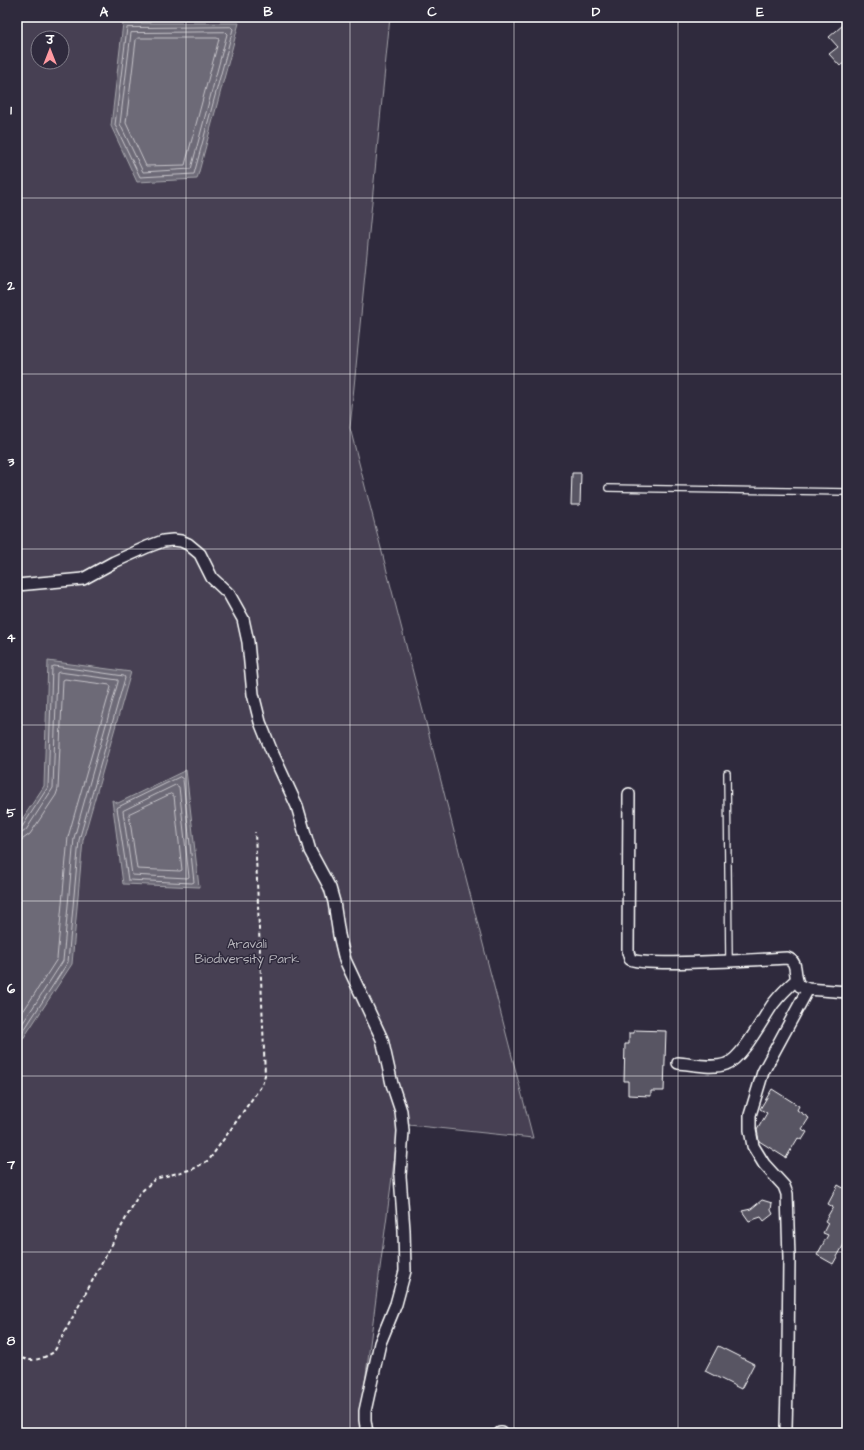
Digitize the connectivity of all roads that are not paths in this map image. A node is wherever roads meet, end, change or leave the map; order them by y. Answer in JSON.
{"nodes":[{"id":1,"x":608,"y":488,"type":"dead end"},
{"id":2,"x":847,"y":492,"type":"edge"},
{"id":3,"x":17,"y":585,"type":"edge"},
{"id":4,"x":727,"y":773,"type":"dead end"},
{"id":5,"x":629,"y":794,"type":"dead end"},
{"id":6,"x":729,"y":961,"type":"junction"},
{"id":7,"x":796,"y":980,"type":"junction"},
{"id":8,"x":808,"y":989,"type":"junction"},
{"id":9,"x":847,"y":992,"type":"edge"},
{"id":10,"x":678,"y":1063,"type":"dead end"},
{"id":11,"x":786,"y":1427,"type":"dead end"},
{"id":12,"x":367,"y":1433,"type":"edge"}],
"edges":[{"from":1,"to":2,"type":"lane"},
{"from":3,"to":12,"type":"street"},
{"from":4,"to":6,"type":"lane"},
{"from":5,"to":6,"type":"street"},
{"from":6,"to":7,"type":"street"},
{"from":7,"to":8,"type":"street"},
{"from":7,"to":10,"type":"street"},
{"from":8,"to":9,"type":"street"},
{"from":8,"to":11,"type":"street"}]}
